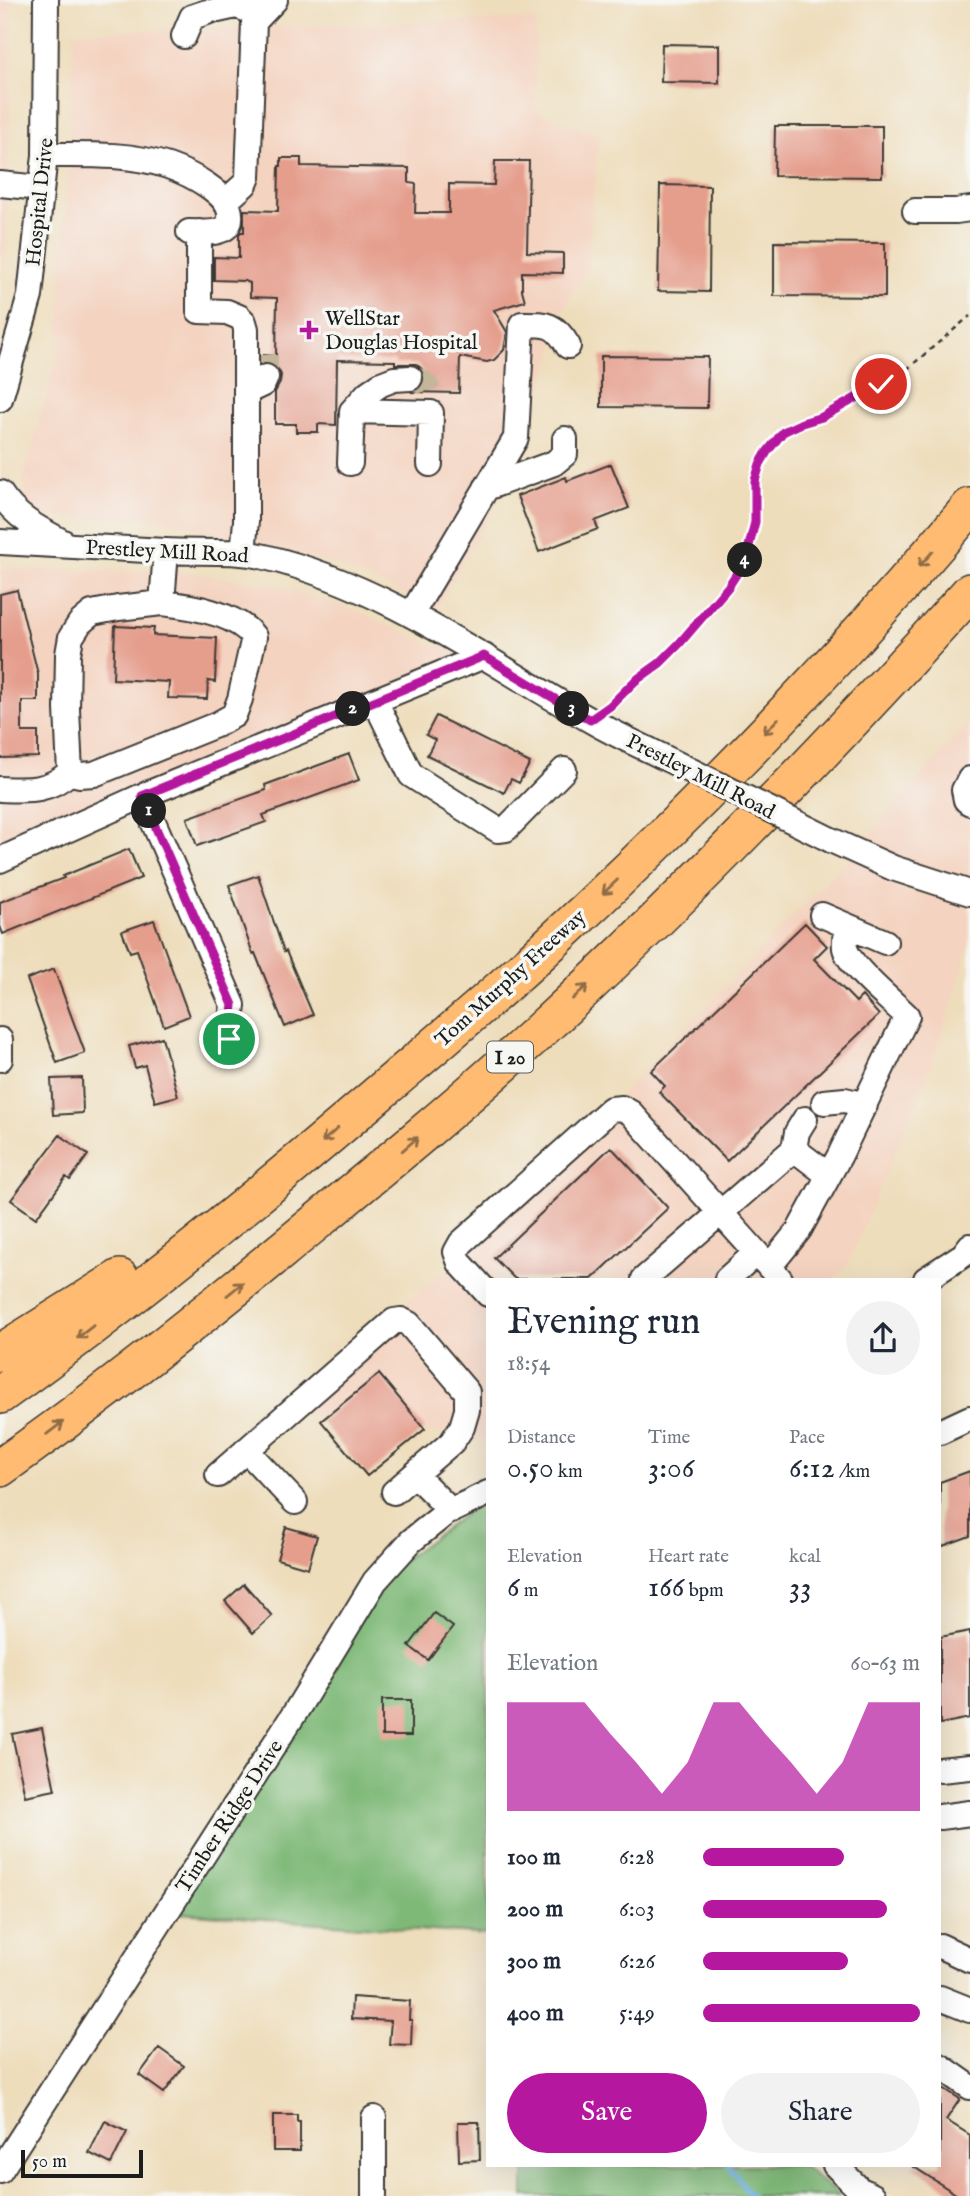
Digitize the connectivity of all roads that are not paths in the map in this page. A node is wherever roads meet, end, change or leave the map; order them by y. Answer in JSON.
{"nodes":[{"id":1,"x":46,"y":0,"type":"edge"},
{"id":2,"x":268,"y":7,"type":"edge"},
{"id":3,"x":184,"y":36,"type":"dead end"},
{"id":4,"x":45,"y":155,"type":"junction"},
{"id":5,"x":0,"y":184,"type":"edge"},
{"id":6,"x":40,"y":188,"type":"junction"},
{"id":7,"x":226,"y":201,"type":"junction"},
{"id":8,"x":970,"y":209,"type":"edge"},
{"id":9,"x":915,"y":211,"type":"dead end"},
{"id":10,"x":568,"y":346,"type":"dead end"},
{"id":11,"x":423,"y":394,"type":"junction"},
{"id":12,"x":0,"y":399,"type":"edge"},
{"id":13,"x":352,"y":411,"type":"junction"},
{"id":14,"x":565,"y":439,"type":"dead end"},
{"id":15,"x":350,"y":463,"type":"dead end"},
{"id":16,"x":430,"y":464,"type":"dead end"},
{"id":17,"x":486,"y":488,"type":"junction"},
{"id":18,"x":0,"y":493,"type":"edge"},
{"id":19,"x":970,"y":507,"type":"edge"},
{"id":20,"x":0,"y":541,"type":"edge"},
{"id":21,"x":70,"y":545,"type":"junction"},
{"id":22,"x":166,"y":551,"type":"junction"},
{"id":23,"x":243,"y":553,"type":"junction"},
{"id":24,"x":970,"y":592,"type":"edge"},
{"id":25,"x":162,"y":603,"type":"junction"},
{"id":26,"x":411,"y":615,"type":"junction"},
{"id":27,"x":484,"y":656,"type":"junction"},
{"id":28,"x":375,"y":701,"type":"junction"},
{"id":29,"x":564,"y":770,"type":"dead end"},
{"id":30,"x":70,"y":772,"type":"junction"},
{"id":31,"x":970,"y":779,"type":"edge"},
{"id":32,"x":0,"y":789,"type":"edge"},
{"id":33,"x":142,"y":796,"type":"junction"},
{"id":34,"x":970,"y":803,"type":"edge"},
{"id":35,"x":0,"y":860,"type":"edge"},
{"id":36,"x":970,"y":893,"type":"edge"},
{"id":37,"x":822,"y":915,"type":"dead end"},
{"id":38,"x":847,"y":926,"type":"junction"},
{"id":39,"x":885,"y":942,"type":"dead end"},
{"id":40,"x":229,"y":1039,"type":"dead end"},
{"id":41,"x":0,"y":1040,"type":"edge"},
{"id":42,"x":0,"y":1059,"type":"edge"},
{"id":43,"x":824,"y":1102,"type":"dead end"},
{"id":44,"x":865,"y":1105,"type":"junction"},
{"id":45,"x":805,"y":1119,"type":"dead end"},
{"id":46,"x":794,"y":1149,"type":"junction"},
{"id":47,"x":828,"y":1175,"type":"junction"},
{"id":48,"x":273,"y":1184,"type":"junction"},
{"id":49,"x":720,"y":1212,"type":"junction"},
{"id":50,"x":968,"y":1256,"type":"edge"},
{"id":51,"x":769,"y":1267,"type":"edge"},
{"id":52,"x":644,"y":1278,"type":"edge"},
{"id":53,"x":730,"y":1278,"type":"edge"},
{"id":54,"x":928,"y":1278,"type":"edge"},
{"id":55,"x":486,"y":1292,"type":"edge"},
{"id":56,"x":0,"y":1353,"type":"edge"},
{"id":57,"x":0,"y":1395,"type":"edge"},
{"id":58,"x":970,"y":1418,"type":"edge"},
{"id":59,"x":941,"y":1432,"type":"edge"},
{"id":60,"x":246,"y":1450,"type":"junction"},
{"id":61,"x":0,"y":1468,"type":"edge"},
{"id":62,"x":218,"y":1475,"type":"dead end"},
{"id":63,"x":415,"y":1475,"type":"junction"},
{"id":64,"x":394,"y":1492,"type":"dead end"},
{"id":65,"x":486,"y":1494,"type":"edge"},
{"id":66,"x":295,"y":1502,"type":"dead end"},
{"id":67,"x":452,"y":1510,"type":"junction"},
{"id":68,"x":970,"y":1768,"type":"edge"},
{"id":69,"x":941,"y":1770,"type":"edge"},
{"id":70,"x":970,"y":1813,"type":"edge"},
{"id":71,"x":941,"y":1817,"type":"edge"},
{"id":72,"x":941,"y":1946,"type":"edge"},
{"id":73,"x":970,"y":1960,"type":"edge"},
{"id":74,"x":941,"y":1998,"type":"edge"},
{"id":75,"x":970,"y":2010,"type":"edge"},
{"id":76,"x":941,"y":2067,"type":"edge"},
{"id":77,"x":970,"y":2087,"type":"edge"},
{"id":78,"x":374,"y":2118,"type":"dead end"},
{"id":79,"x":837,"y":2167,"type":"edge"},
{"id":80,"x":0,"y":2171,"type":"edge"},
{"id":81,"x":374,"y":2196,"type":"edge"},
{"id":82,"x":873,"y":2196,"type":"edge"}],
"edges":[{"from":1,"to":4,"type":"street","name":"Hospital Drive"},
{"from":2,"to":3,"type":"street"},
{"from":2,"to":7,"type":"street"},
{"from":4,"to":6,"type":"street","name":"Hospital Drive"},
{"from":4,"to":7,"type":"street"},
{"from":5,"to":6,"type":"street"},
{"from":6,"to":12,"type":"street","name":"Hospital Drive"},
{"from":7,"to":23,"type":"street"},
{"from":8,"to":9,"type":"street"},
{"from":10,"to":17,"type":"street"},
{"from":11,"to":13,"type":"street"},
{"from":11,"to":13,"type":"street"},
{"from":11,"to":16,"type":"street"},
{"from":13,"to":15,"type":"street"},
{"from":14,"to":17,"type":"street"},
{"from":17,"to":26,"type":"street"},
{"from":18,"to":21,"type":"street"},
{"from":19,"to":48,"type":"highway","name":"Tom Murphy Freeway","one_way":true},
{"from":20,"to":21,"type":"street","name":"Prestley Mill Road"},
{"from":21,"to":22,"type":"street","name":"Prestley Mill Road"},
{"from":22,"to":23,"type":"street","name":"Prestley Mill Road"},
{"from":22,"to":25,"type":"street"},
{"from":23,"to":26,"type":"street","name":"Prestley Mill Road"},
{"from":61,"to":24,"type":"highway","number":"I 20","one_way":true},
{"from":25,"to":30,"type":"street"},
{"from":25,"to":30,"type":"street"},
{"from":26,"to":27,"type":"street","name":"Prestley Mill Road"},
{"from":27,"to":28,"type":"street"},
{"from":27,"to":36,"type":"street","name":"Prestley Mill Road","bridge":true},
{"from":28,"to":29,"type":"street"},
{"from":28,"to":33,"type":"street"},
{"from":30,"to":32,"type":"street"},
{"from":31,"to":34,"type":"street"},
{"from":33,"to":35,"type":"street"},
{"from":33,"to":40,"type":"street"},
{"from":37,"to":38,"type":"street"},
{"from":38,"to":39,"type":"street"},
{"from":38,"to":44,"type":"street"},
{"from":41,"to":42,"type":"street"},
{"from":43,"to":44,"type":"street"},
{"from":44,"to":47,"type":"street"},
{"from":45,"to":46,"type":"street"},
{"from":46,"to":47,"type":"street"},
{"from":46,"to":49,"type":"street"},
{"from":47,"to":51,"type":"street"},
{"from":48,"to":56,"type":"highway"},
{"from":48,"to":57,"type":"highway","name":"Tom Murphy Freeway","one_way":true},
{"from":49,"to":51,"type":"street"},
{"from":49,"to":52,"type":"street"},
{"from":49,"to":55,"type":"street"},
{"from":50,"to":54,"type":"street"},
{"from":51,"to":53,"type":"street"},
{"from":58,"to":59,"type":"street"},
{"from":60,"to":62,"type":"street"},
{"from":60,"to":63,"type":"street"},
{"from":60,"to":66,"type":"street"},
{"from":63,"to":64,"type":"street"},
{"from":63,"to":67,"type":"street"},
{"from":65,"to":67,"type":"street","name":"Timber Ridge Drive"},
{"from":67,"to":80,"type":"street","name":"Timber Ridge Drive"},
{"from":68,"to":69,"type":"street"},
{"from":70,"to":71,"type":"street"},
{"from":72,"to":73,"type":"street"},
{"from":74,"to":75,"type":"street"},
{"from":76,"to":77,"type":"street"},
{"from":78,"to":81,"type":"street"},
{"from":79,"to":82,"type":"street"}]}
